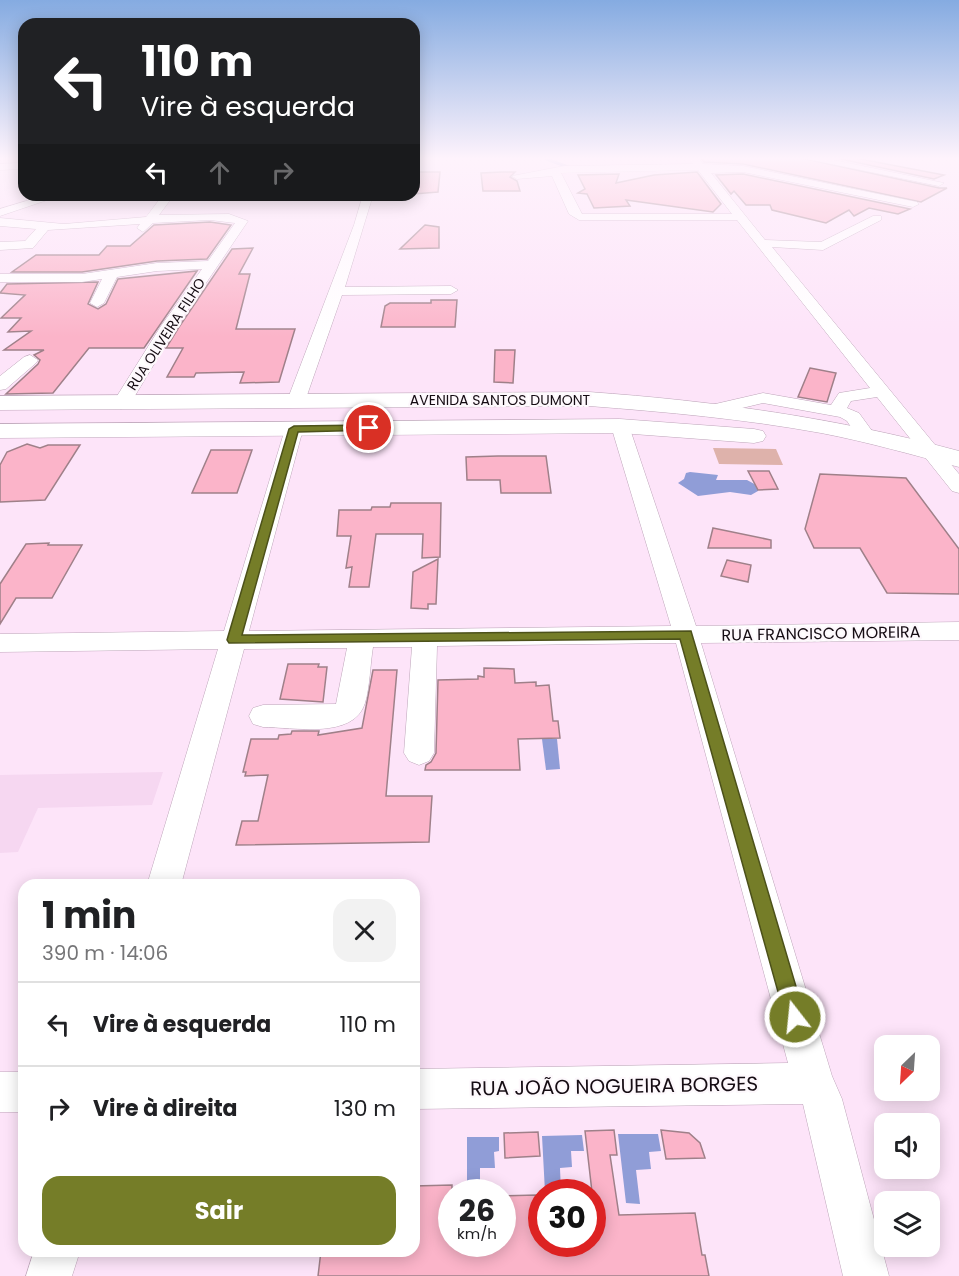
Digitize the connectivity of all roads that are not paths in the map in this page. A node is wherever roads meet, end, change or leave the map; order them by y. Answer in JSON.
{"nodes":[{"id":1,"x":738,"y":217,"type":"edge"},
{"id":2,"x":151,"y":218,"type":"edge"},
{"id":3,"x":212,"y":218,"type":"edge"},
{"id":4,"x":225,"y":218,"type":"edge"},
{"id":5,"x":360,"y":218,"type":"edge"},
{"id":6,"x":877,"y":218,"type":"dead end"},
{"id":7,"x":148,"y":221,"type":"junction"},
{"id":8,"x":0,"y":222,"type":"edge"},
{"id":9,"x":44,"y":227,"type":"junction"},
{"id":10,"x":73,"y":228,"type":"junction"},
{"id":11,"x":760,"y":243,"type":"junction"},
{"id":12,"x":0,"y":246,"type":"edge"},
{"id":13,"x":210,"y":265,"type":"junction"},
{"id":14,"x":111,"y":275,"type":"junction"},
{"id":15,"x":0,"y":278,"type":"edge"},
{"id":16,"x":451,"y":290,"type":"dead end"},
{"id":17,"x":335,"y":291,"type":"junction"},
{"id":18,"x":97,"y":303,"type":"dead end"},
{"id":19,"x":30,"y":360,"type":"dead end"},
{"id":20,"x":0,"y":385,"type":"edge"},
{"id":21,"x":881,"y":392,"type":"junction"},
{"id":22,"x":296,"y":401,"type":"junction"},
{"id":23,"x":0,"y":403,"type":"edge"},
{"id":24,"x":175,"y":403,"type":"junction"},
{"id":25,"x":128,"y":404,"type":"junction"},
{"id":26,"x":717,"y":409,"type":"junction"},
{"id":27,"x":862,"y":420,"type":"junction"},
{"id":28,"x":903,"y":420,"type":"junction"},
{"id":29,"x":620,"y":426,"type":"junction"},
{"id":30,"x":294,"y":429,"type":"junction"},
{"id":31,"x":120,"y":430,"type":"junction"},
{"id":32,"x":159,"y":430,"type":"junction"},
{"id":33,"x":0,"y":431,"type":"edge"},
{"id":34,"x":927,"y":450,"type":"junction"},
{"id":35,"x":956,"y":474,"type":"edge"},
{"id":36,"x":959,"y":631,"type":"edge"},
{"id":37,"x":686,"y":634,"type":"junction"},
{"id":38,"x":425,"y":637,"type":"junction"},
{"id":39,"x":360,"y":638,"type":"junction"},
{"id":40,"x":234,"y":640,"type":"junction"},
{"id":41,"x":0,"y":643,"type":"edge"},
{"id":42,"x":263,"y":716,"type":"dead end"},
{"id":43,"x":419,"y":753,"type":"dead end"},
{"id":44,"x":166,"y":879,"type":"edge"},
{"id":45,"x":814,"y":1084,"type":"junction"},
{"id":46,"x":420,"y":1089,"type":"edge"},
{"id":47,"x":0,"y":1092,"type":"edge"},
{"id":48,"x":18,"y":1092,"type":"edge"},
{"id":49,"x":55,"y":1257,"type":"edge"},
{"id":50,"x":49,"y":1276,"type":"edge"},
{"id":51,"x":866,"y":1276,"type":"edge"}],
"edges":[{"from":1,"to":11,"type":"street"},
{"from":2,"to":7,"type":"street"},
{"from":3,"to":7,"type":"street","name":"RUA OLIVEIRA FILHO"},
{"from":4,"to":13,"type":"street","name":"RUA OLIVEIRA FILHO"},
{"from":5,"to":17,"type":"street"},
{"from":6,"to":11,"type":"street"},
{"from":7,"to":10,"type":"street","name":"RUA OLIVEIRA FILHO"},
{"from":7,"to":10,"type":"street"},
{"from":8,"to":9,"type":"street"},
{"from":9,"to":10,"type":"street"},
{"from":9,"to":12,"type":"street"},
{"from":11,"to":21,"type":"street"},
{"from":13,"to":14,"type":"street","name":"RUA OLIVEIRA FILHO"},
{"from":13,"to":25,"type":"street","name":"RUA OLIVEIRA FILHO"},
{"from":14,"to":15,"type":"street","name":"RUA OLIVEIRA FILHO"},
{"from":14,"to":18,"type":"street"},
{"from":16,"to":17,"type":"street"},
{"from":17,"to":22,"type":"street"},
{"from":19,"to":20,"type":"street"},
{"from":21,"to":27,"type":"street"},
{"from":21,"to":28,"type":"street"},
{"from":22,"to":24,"type":"main road","name":"AVENIDA SANTOS DUMONT"},
{"from":22,"to":26,"type":"main road","name":"AVENIDA SANTOS DUMONT"},
{"from":23,"to":25,"type":"main road","name":"AVENIDA SANTOS DUMONT"},
{"from":24,"to":25,"type":"main road","name":"AVENIDA SANTOS DUMONT"},
{"from":24,"to":32,"type":"main road"},
{"from":25,"to":31,"type":"main road"},
{"from":26,"to":27,"type":"main road","name":"AVENIDA SANTOS DUMONT"},
{"from":26,"to":27,"type":"street"},
{"from":27,"to":28,"type":"street"},
{"from":27,"to":34,"type":"main road","name":"AVENIDA SANTOS DUMONT"},
{"from":28,"to":34,"type":"street"},
{"from":29,"to":30,"type":"main road","name":"AVENIDA SANTOS DUMONT"},
{"from":29,"to":35,"type":"main road","name":"AVENIDA SANTOS DUMONT"},
{"from":29,"to":37,"type":"street"},
{"from":30,"to":32,"type":"main road","name":"AVENIDA SANTOS DUMONT"},
{"from":30,"to":40,"type":"street"},
{"from":31,"to":32,"type":"main road","name":"AVENIDA SANTOS DUMONT"},
{"from":31,"to":33,"type":"main road","name":"AVENIDA SANTOS DUMONT"},
{"from":34,"to":35,"type":"main road","name":"AVENIDA SANTOS DUMONT"},
{"from":36,"to":37,"type":"street","name":"RUA FRANCISCO MOREIRA"},
{"from":37,"to":38,"type":"street","name":"RUA FRANCISCO MOREIRA"},
{"from":37,"to":45,"type":"street"},
{"from":38,"to":39,"type":"street","name":"RUA FRANCISCO MOREIRA"},
{"from":38,"to":43,"type":"street"},
{"from":39,"to":40,"type":"street","name":"RUA FRANCISCO MOREIRA"},
{"from":39,"to":42,"type":"street"},
{"from":40,"to":41,"type":"street","name":"RUA FRANCISCO MOREIRA"},
{"from":40,"to":44,"type":"street"},
{"from":45,"to":46,"type":"street","name":"RUA JOÃO NOGUEIRA BORGES"},
{"from":45,"to":51,"type":"street"},
{"from":47,"to":48,"type":"street"},
{"from":49,"to":50,"type":"street"}]}
